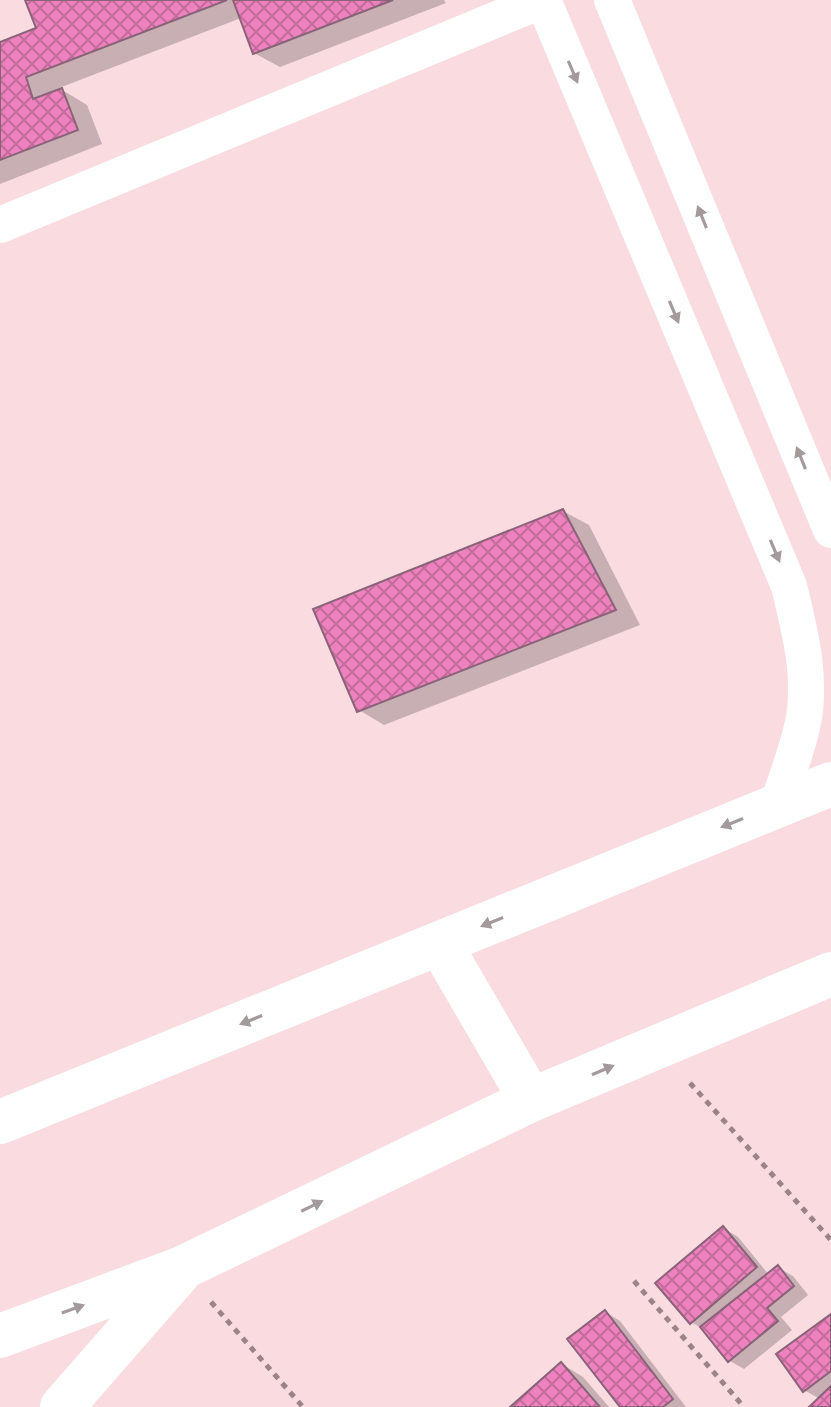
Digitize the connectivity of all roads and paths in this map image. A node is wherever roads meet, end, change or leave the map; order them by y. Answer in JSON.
{"nodes":[{"id":1,"x":543,"y":0,"type":"edge"},
{"id":2,"x":612,"y":0,"type":"edge"},
{"id":3,"x":0,"y":225,"type":"edge"},
{"id":4,"x":831,"y":530,"type":"edge"},
{"id":5,"x":831,"y":784,"type":"edge"},
{"id":6,"x":778,"y":804,"type":"junction"},
{"id":7,"x":440,"y":944,"type":"junction"},
{"id":8,"x":831,"y":974,"type":"edge"},
{"id":9,"x":658,"y":1047,"type":"junction"},
{"id":10,"x":531,"y":1100,"type":"junction"},
{"id":11,"x":0,"y":1122,"type":"edge"},
{"id":12,"x":821,"y":1229,"type":"junction"},
{"id":13,"x":831,"y":1230,"type":"edge"},
{"id":14,"x":831,"y":1240,"type":"edge"},
{"id":15,"x":182,"y":1268,"type":"junction"},
{"id":16,"x":634,"y":1281,"type":"dead end"},
{"id":17,"x":0,"y":1336,"type":"edge"},
{"id":18,"x":62,"y":1407,"type":"edge"},
{"id":19,"x":303,"y":1407,"type":"edge"},
{"id":20,"x":744,"y":1407,"type":"edge"}],
"edges":[{"from":1,"to":3,"type":"street"},
{"from":1,"to":6,"type":"street","one_way":true},
{"from":4,"to":2,"type":"street","one_way":true},
{"from":5,"to":6,"type":"street"},
{"from":6,"to":7,"type":"street","one_way":true},
{"from":7,"to":10,"type":"street"},
{"from":7,"to":11,"type":"street","one_way":true},
{"from":8,"to":9,"type":"street"},
{"from":10,"to":9,"type":"street","one_way":true},
{"from":9,"to":12,"type":"path"},
{"from":15,"to":10,"type":"street","one_way":true},
{"from":12,"to":13,"type":"path"},
{"from":12,"to":14,"type":"path"},
{"from":17,"to":15,"type":"street","one_way":true},
{"from":15,"to":18,"type":"street"},
{"from":15,"to":19,"type":"path"},
{"from":16,"to":20,"type":"path"}]}
